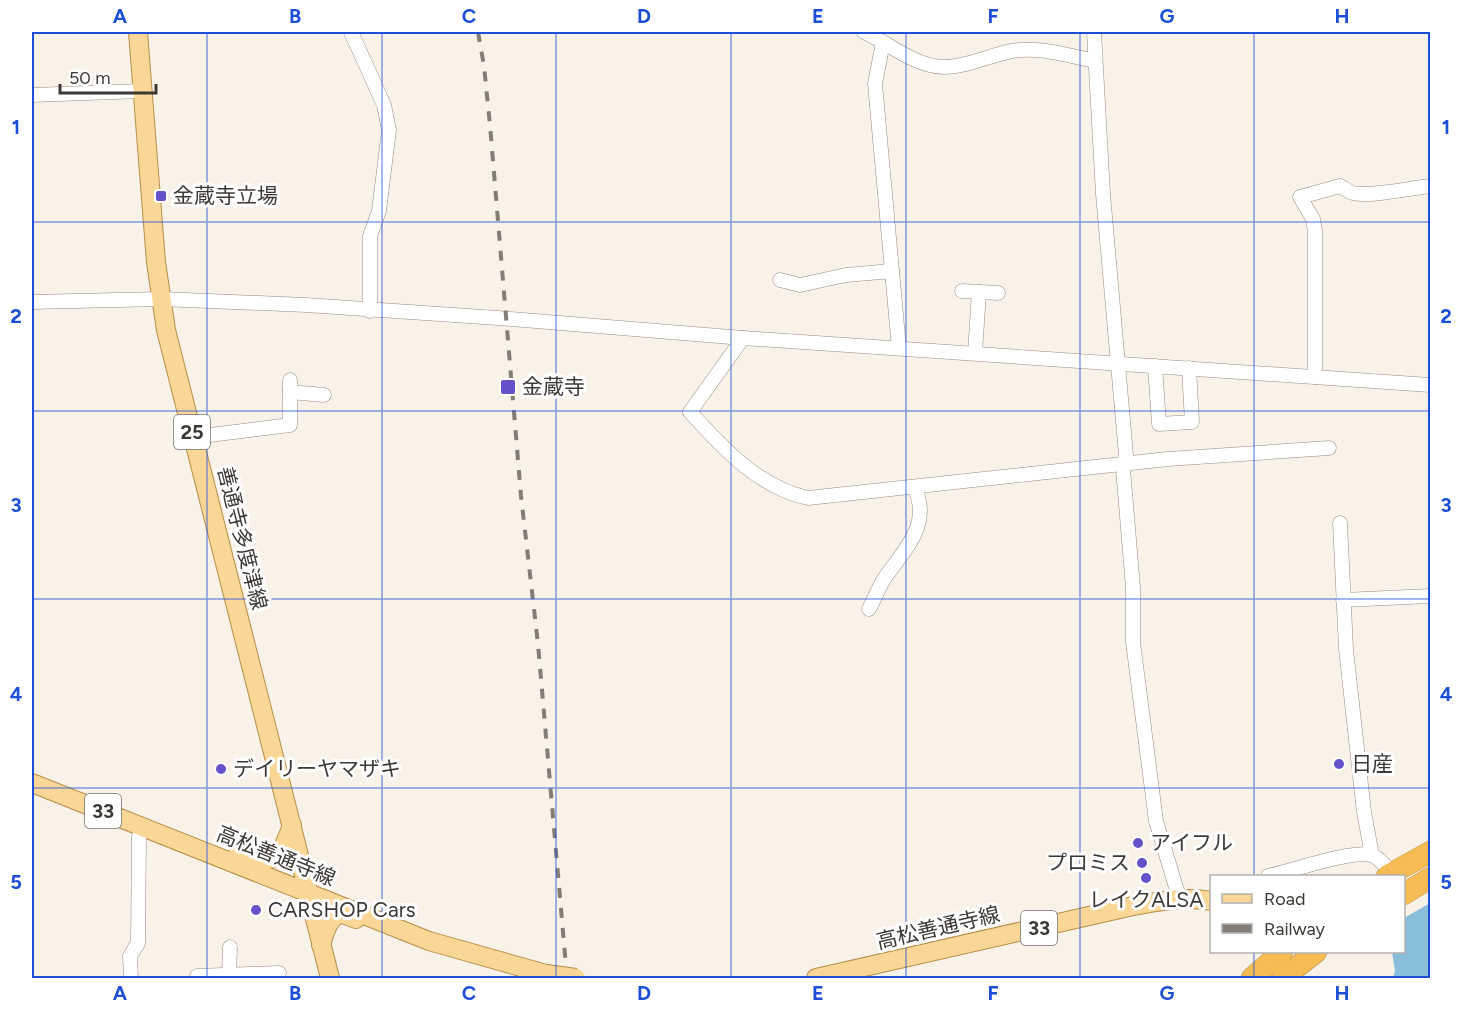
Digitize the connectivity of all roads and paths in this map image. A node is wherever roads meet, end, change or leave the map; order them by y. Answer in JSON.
{"nodes":[{"id":1,"x":138,"y":32,"type":"edge"},
{"id":2,"x":351,"y":32,"type":"edge"},
{"id":3,"x":864,"y":32,"type":"edge"},
{"id":4,"x":1094,"y":32,"type":"edge"},
{"id":5,"x":883,"y":42,"type":"junction"},
{"id":6,"x":1095,"y":61,"type":"junction"},
{"id":7,"x":142,"y":92,"type":"junction"},
{"id":8,"x":32,"y":95,"type":"edge"},
{"id":9,"x":1431,"y":186,"type":"edge"},
{"id":10,"x":892,"y":272,"type":"junction"},
{"id":11,"x":780,"y":280,"type":"dead end"},
{"id":12,"x":962,"y":291,"type":"dead end"},
{"id":13,"x":979,"y":292,"type":"junction"},
{"id":14,"x":999,"y":293,"type":"dead end"},
{"id":15,"x":161,"y":299,"type":"junction"},
{"id":16,"x":32,"y":302,"type":"edge"},
{"id":17,"x":370,"y":311,"type":"junction"},
{"id":18,"x":743,"y":338,"type":"junction"},
{"id":19,"x":899,"y":348,"type":"junction"},
{"id":20,"x":975,"y":353,"type":"junction"},
{"id":21,"x":1119,"y":363,"type":"junction"},
{"id":22,"x":1155,"y":366,"type":"junction"},
{"id":23,"x":1189,"y":368,"type":"junction"},
{"id":24,"x":1315,"y":377,"type":"junction"},
{"id":25,"x":1431,"y":385,"type":"edge"},
{"id":26,"x":324,"y":395,"type":"dead end"},
{"id":27,"x":194,"y":436,"type":"junction"},
{"id":28,"x":1329,"y":448,"type":"dead end"},
{"id":29,"x":1124,"y":464,"type":"junction"},
{"id":30,"x":914,"y":488,"type":"junction"},
{"id":31,"x":1340,"y":523,"type":"dead end"},
{"id":32,"x":1431,"y":596,"type":"edge"},
{"id":33,"x":1343,"y":600,"type":"junction"},
{"id":34,"x":869,"y":609,"type":"dead end"},
{"id":35,"x":32,"y":783,"type":"edge"},
{"id":36,"x":292,"y":825,"type":"junction"},
{"id":37,"x":139,"y":836,"type":"dead end"},
{"id":38,"x":175,"y":840,"type":"junction"},
{"id":39,"x":1431,"y":852,"type":"edge"},
{"id":40,"x":1372,"y":855,"type":"junction"},
{"id":41,"x":300,"y":860,"type":"junction"},
{"id":42,"x":1272,"y":875,"type":"edge"},
{"id":43,"x":1389,"y":875,"type":"edge"},
{"id":44,"x":1431,"y":878,"type":"edge"},
{"id":45,"x":280,"y":881,"type":"junction"},
{"id":46,"x":309,"y":892,"type":"junction"},
{"id":47,"x":1405,"y":893,"type":"edge"},
{"id":48,"x":1179,"y":897,"type":"junction"},
{"id":49,"x":1210,"y":901,"type":"edge"},
{"id":50,"x":429,"y":941,"type":"junction"},
{"id":51,"x":321,"y":945,"type":"junction"},
{"id":52,"x":230,"y":947,"type":"dead end"},
{"id":53,"x":1277,"y":953,"type":"edge"},
{"id":54,"x":1314,"y":953,"type":"edge"},
{"id":55,"x":274,"y":960,"type":"dead end"},
{"id":56,"x":229,"y":975,"type":"junction"},
{"id":57,"x":197,"y":976,"type":"dead end"},
{"id":58,"x":280,"y":976,"type":"edge"},
{"id":59,"x":1285,"y":977,"type":"edge"},
{"id":60,"x":131,"y":978,"type":"edge"},
{"id":61,"x":330,"y":978,"type":"edge"},
{"id":62,"x":577,"y":978,"type":"edge"},
{"id":63,"x":816,"y":978,"type":"edge"},
{"id":64,"x":1252,"y":978,"type":"edge"}],
"edges":[{"from":1,"to":7,"type":"main road","name":"善通寺多度津線","number":"25"},
{"from":2,"to":17,"type":"street"},
{"from":3,"to":5,"type":"street"},
{"from":4,"to":6,"type":"street"},
{"from":5,"to":6,"type":"street"},
{"from":5,"to":10,"type":"street"},
{"from":6,"to":21,"type":"street"},
{"from":7,"to":8,"type":"street"},
{"from":7,"to":15,"type":"main road","name":"善通寺多度津線","number":"25"},
{"from":9,"to":24,"type":"street"},
{"from":10,"to":11,"type":"street"},
{"from":10,"to":19,"type":"street"},
{"from":12,"to":13,"type":"street"},
{"from":13,"to":14,"type":"street"},
{"from":13,"to":20,"type":"street"},
{"from":15,"to":16,"type":"street"},
{"from":15,"to":17,"type":"street"},
{"from":15,"to":27,"type":"main road","name":"善通寺多度津線","number":"25"},
{"from":17,"to":18,"type":"street"},
{"from":18,"to":19,"type":"street"},
{"from":18,"to":30,"type":"street"},
{"from":19,"to":20,"type":"street"},
{"from":20,"to":21,"type":"street"},
{"from":21,"to":22,"type":"street"},
{"from":21,"to":29,"type":"street"},
{"from":22,"to":23,"type":"street"},
{"from":22,"to":23,"type":"street"},
{"from":23,"to":24,"type":"street"},
{"from":24,"to":25,"type":"street"},
{"from":26,"to":27,"type":"street"},
{"from":27,"to":36,"type":"main road","name":"善通寺多度津線","number":"25"},
{"from":28,"to":29,"type":"street"},
{"from":29,"to":30,"type":"street"},
{"from":29,"to":48,"type":"street"},
{"from":30,"to":34,"type":"street"},
{"from":31,"to":33,"type":"street"},
{"from":32,"to":33,"type":"street"},
{"from":33,"to":40,"type":"street"},
{"from":35,"to":38,"type":"main road","name":"高松善通寺線","number":"33"},
{"from":36,"to":38,"type":"main road"},
{"from":36,"to":41,"type":"main road","name":"善通寺多度津線","number":"25"},
{"from":37,"to":60,"type":"street"},
{"from":38,"to":45,"type":"main road","name":"高松善通寺線","number":"33"},
{"from":39,"to":43,"type":"highway"},
{"from":40,"to":42,"type":"street"},
{"from":40,"to":43,"type":"street"},
{"from":41,"to":45,"type":"main road"},
{"from":41,"to":46,"type":"main road","name":"善通寺多度津線","number":"25"},
{"from":44,"to":47,"type":"highway"},
{"from":45,"to":46,"type":"main road","name":"高松善通寺線","number":"33"},
{"from":46,"to":50,"type":"main road","name":"高松善通寺線","number":"33"},
{"from":46,"to":51,"type":"main road","name":"善通寺多度津線","number":"25"},
{"from":48,"to":49,"type":"main road","name":"高松善通寺線","number":"33"},
{"from":48,"to":63,"type":"main road","name":"高松善通寺線","number":"33"},
{"from":50,"to":51,"type":"main road"},
{"from":50,"to":62,"type":"main road","name":"高松善通寺線","number":"33","bridge":true},
{"from":51,"to":61,"type":"main road","name":"善通寺多度津線","number":"25"},
{"from":52,"to":56,"type":"street"},
{"from":53,"to":59,"type":"main road"},
{"from":53,"to":64,"type":"highway"},
{"from":54,"to":59,"type":"highway"},
{"from":55,"to":58,"type":"street"},
{"from":56,"to":57,"type":"street"},
{"from":56,"to":58,"type":"street"}]}
